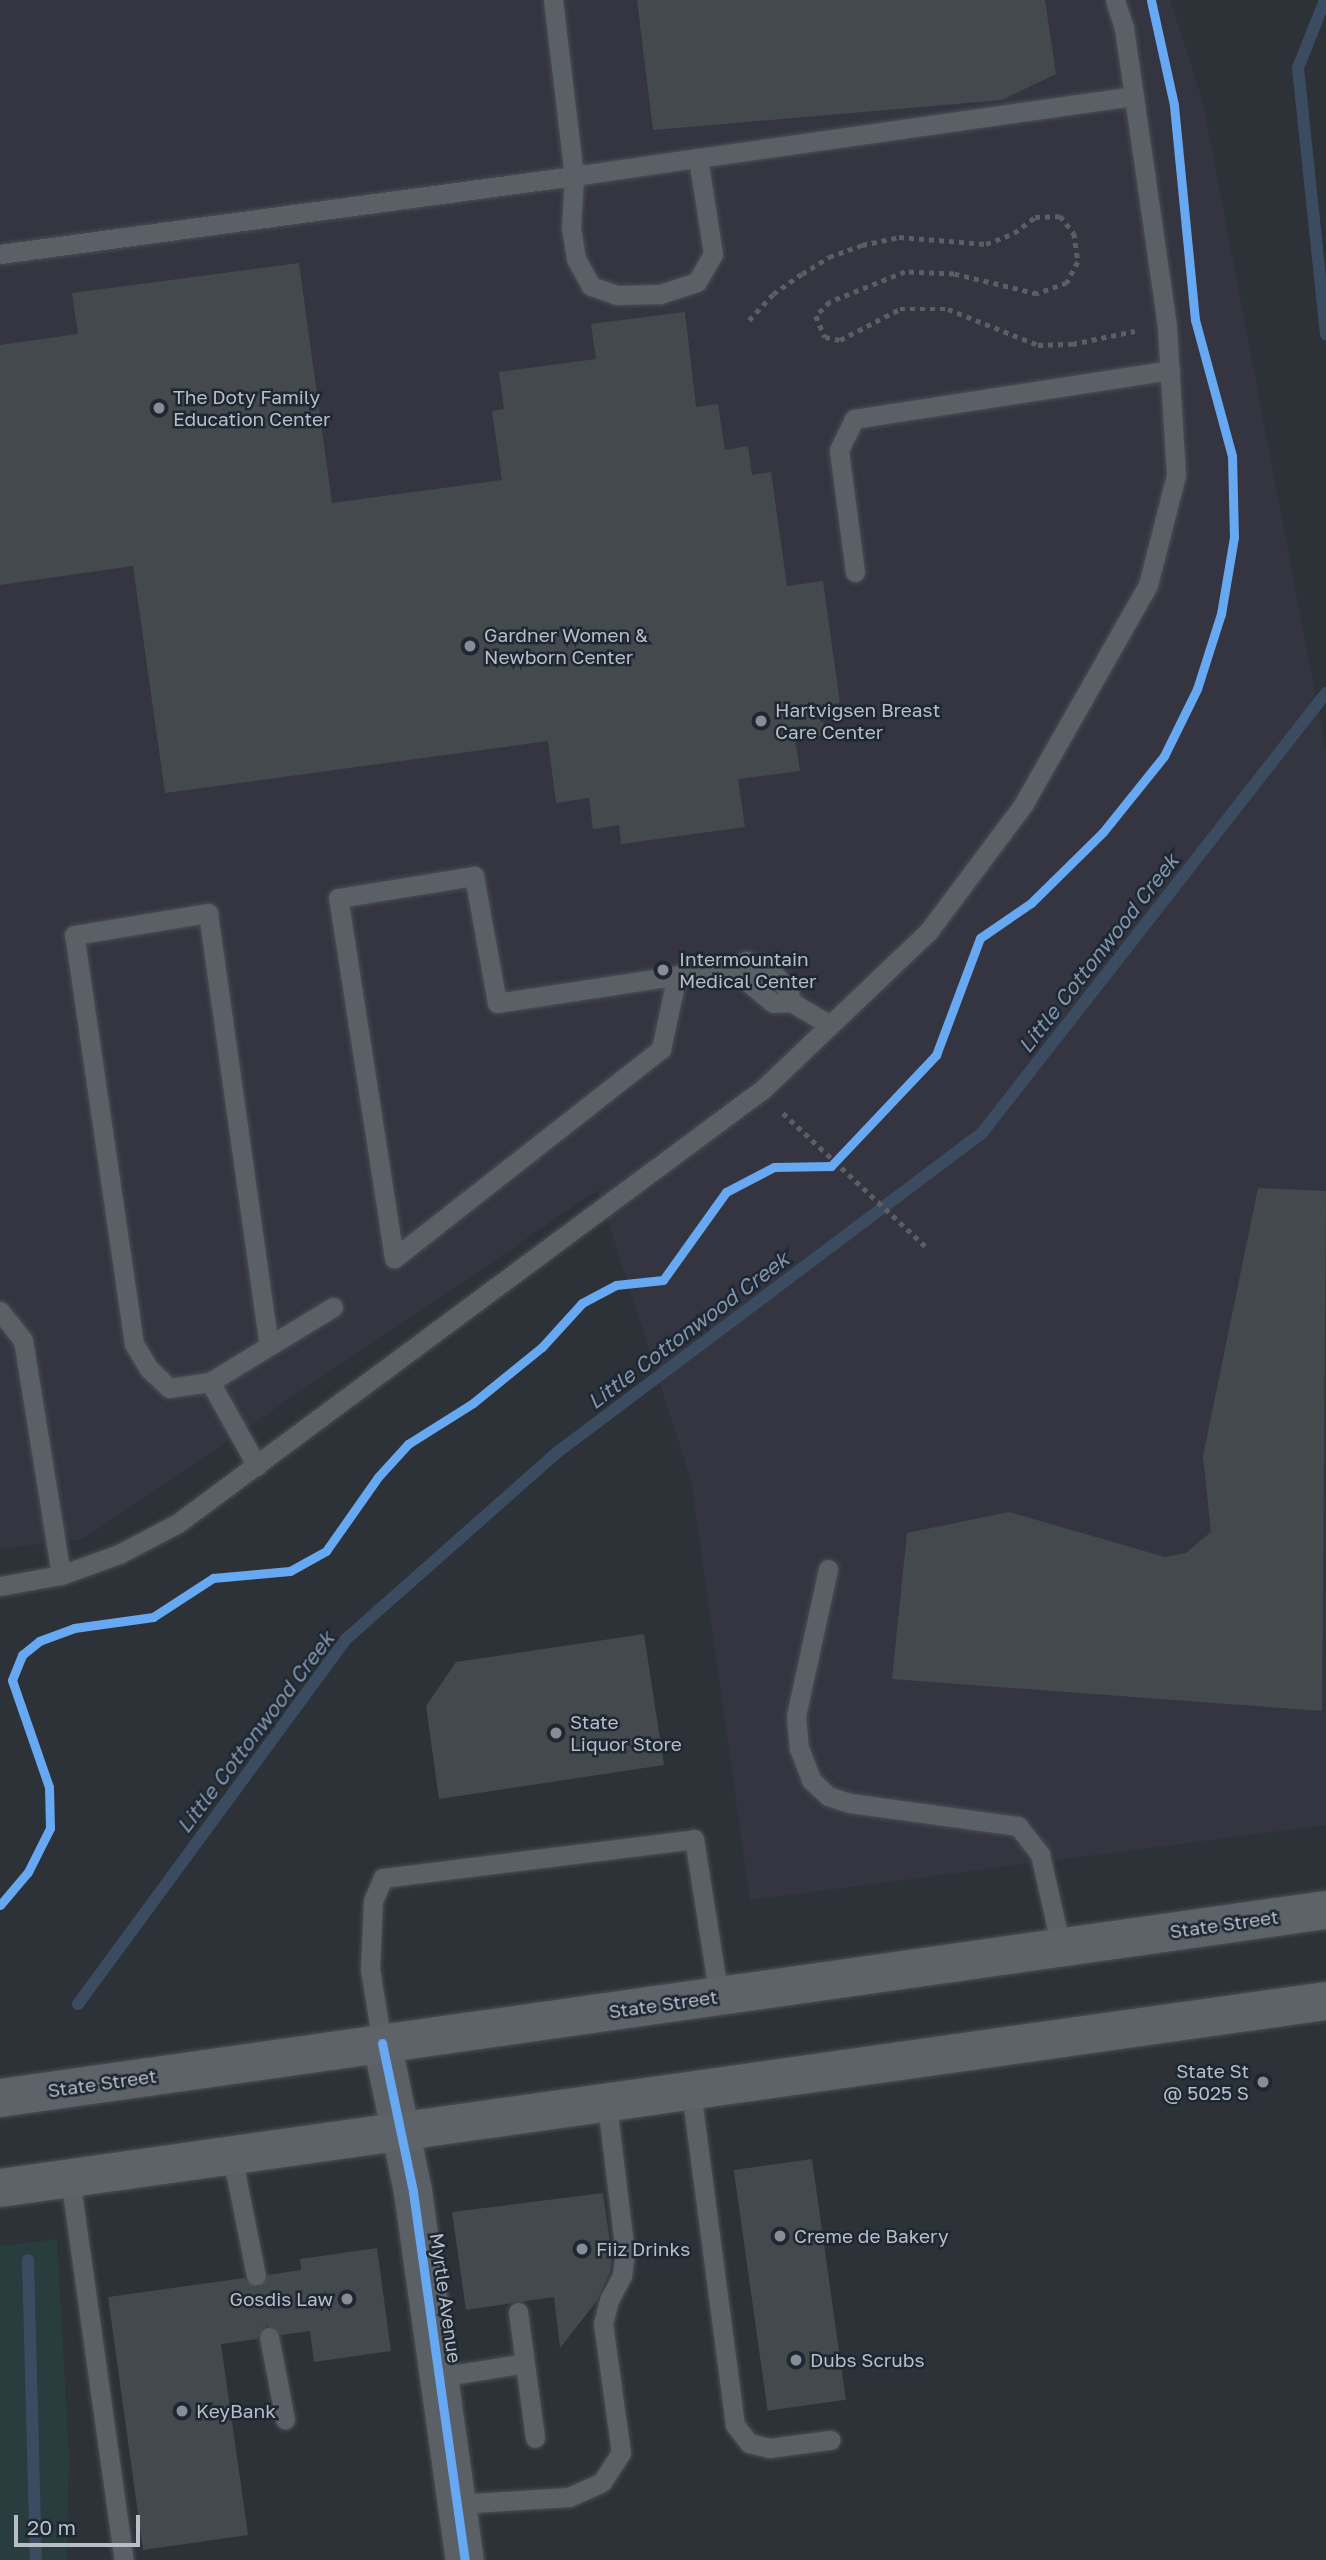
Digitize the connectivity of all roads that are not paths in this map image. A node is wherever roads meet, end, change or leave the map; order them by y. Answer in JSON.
{"nodes":[{"id":1,"x":553,"y":0,"type":"edge"},
{"id":2,"x":1115,"y":0,"type":"edge"},
{"id":3,"x":1134,"y":96,"type":"junction"},
{"id":4,"x":698,"y":158,"type":"junction"},
{"id":5,"x":573,"y":176,"type":"junction"},
{"id":6,"x":0,"y":254,"type":"edge"},
{"id":7,"x":1170,"y":370,"type":"junction"},
{"id":8,"x":855,"y":572,"type":"dead end"},
{"id":9,"x":677,"y":975,"type":"junction"},
{"id":10,"x":830,"y":1025,"type":"junction"},
{"id":11,"x":333,"y":1307,"type":"dead end"},
{"id":12,"x":0,"y":1311,"type":"edge"},
{"id":13,"x":269,"y":1346,"type":"junction"},
{"id":14,"x":211,"y":1382,"type":"junction"},
{"id":15,"x":257,"y":1466,"type":"junction"},
{"id":16,"x":828,"y":1569,"type":"dead end"},
{"id":17,"x":61,"y":1575,"type":"junction"},
{"id":18,"x":0,"y":1586,"type":"edge"},
{"id":19,"x":1326,"y":1910,"type":"edge"},
{"id":20,"x":1061,"y":1947,"type":"junction"},
{"id":21,"x":719,"y":1997,"type":"junction"},
{"id":22,"x":1326,"y":2001,"type":"edge"},
{"id":23,"x":382,"y":2043,"type":"junction"},
{"id":24,"x":691,"y":2091,"type":"junction"},
{"id":25,"x":0,"y":2098,"type":"edge"},
{"id":26,"x":607,"y":2104,"type":"junction"},
{"id":27,"x":400,"y":2132,"type":"junction"},
{"id":28,"x":232,"y":2156,"type":"junction"},
{"id":29,"x":69,"y":2178,"type":"junction"},
{"id":30,"x":0,"y":2188,"type":"edge"},
{"id":31,"x":256,"y":2276,"type":"dead end"},
{"id":32,"x":518,"y":2312,"type":"dead end"},
{"id":33,"x":269,"y":2337,"type":"dead end"},
{"id":34,"x":525,"y":2363,"type":"junction"},
{"id":35,"x":439,"y":2376,"type":"junction"},
{"id":36,"x":285,"y":2419,"type":"dead end"},
{"id":37,"x":535,"y":2438,"type":"dead end"},
{"id":38,"x":830,"y":2440,"type":"dead end"},
{"id":39,"x":457,"y":2504,"type":"junction"},
{"id":40,"x":124,"y":2560,"type":"edge"},
{"id":41,"x":465,"y":2560,"type":"edge"}],
"edges":[{"from":1,"to":5,"type":"lane"},
{"from":2,"to":3,"type":"lane"},
{"from":3,"to":4,"type":"lane"},
{"from":3,"to":7,"type":"lane"},
{"from":4,"to":5,"type":"lane"},
{"from":4,"to":5,"type":"lane"},
{"from":5,"to":6,"type":"lane"},
{"from":7,"to":8,"type":"lane"},
{"from":7,"to":10,"type":"lane"},
{"from":9,"to":9,"type":"lane"},
{"from":9,"to":10,"type":"lane"},
{"from":10,"to":15,"type":"lane"},
{"from":11,"to":13,"type":"lane"},
{"from":12,"to":17,"type":"lane"},
{"from":13,"to":14,"type":"lane"},
{"from":13,"to":14,"type":"lane"},
{"from":14,"to":15,"type":"lane"},
{"from":15,"to":17,"type":"lane"},
{"from":16,"to":20,"type":"lane"},
{"from":17,"to":18,"type":"lane"},
{"from":19,"to":20,"type":"main road","name":"State Street"},
{"from":20,"to":21,"type":"main road","name":"State Street"},
{"from":21,"to":23,"type":"main road","name":"State Street"},
{"from":21,"to":23,"type":"lane"},
{"from":22,"to":24,"type":"main road"},
{"from":23,"to":25,"type":"main road","name":"State Street"},
{"from":23,"to":27,"type":"street","name":"Myrtle Avenue"},
{"from":24,"to":26,"type":"main road"},
{"from":24,"to":38,"type":"lane"},
{"from":26,"to":27,"type":"main road"},
{"from":26,"to":39,"type":"lane"},
{"from":27,"to":28,"type":"main road"},
{"from":27,"to":35,"type":"street","name":"Myrtle Avenue"},
{"from":28,"to":29,"type":"main road"},
{"from":28,"to":31,"type":"lane"},
{"from":29,"to":30,"type":"main road"},
{"from":29,"to":40,"type":"lane"},
{"from":32,"to":34,"type":"lane"},
{"from":33,"to":36,"type":"lane"},
{"from":34,"to":35,"type":"lane"},
{"from":34,"to":37,"type":"lane"},
{"from":35,"to":39,"type":"street","name":"Myrtle Avenue"},
{"from":39,"to":41,"type":"street","name":"Myrtle Avenue"}]}
